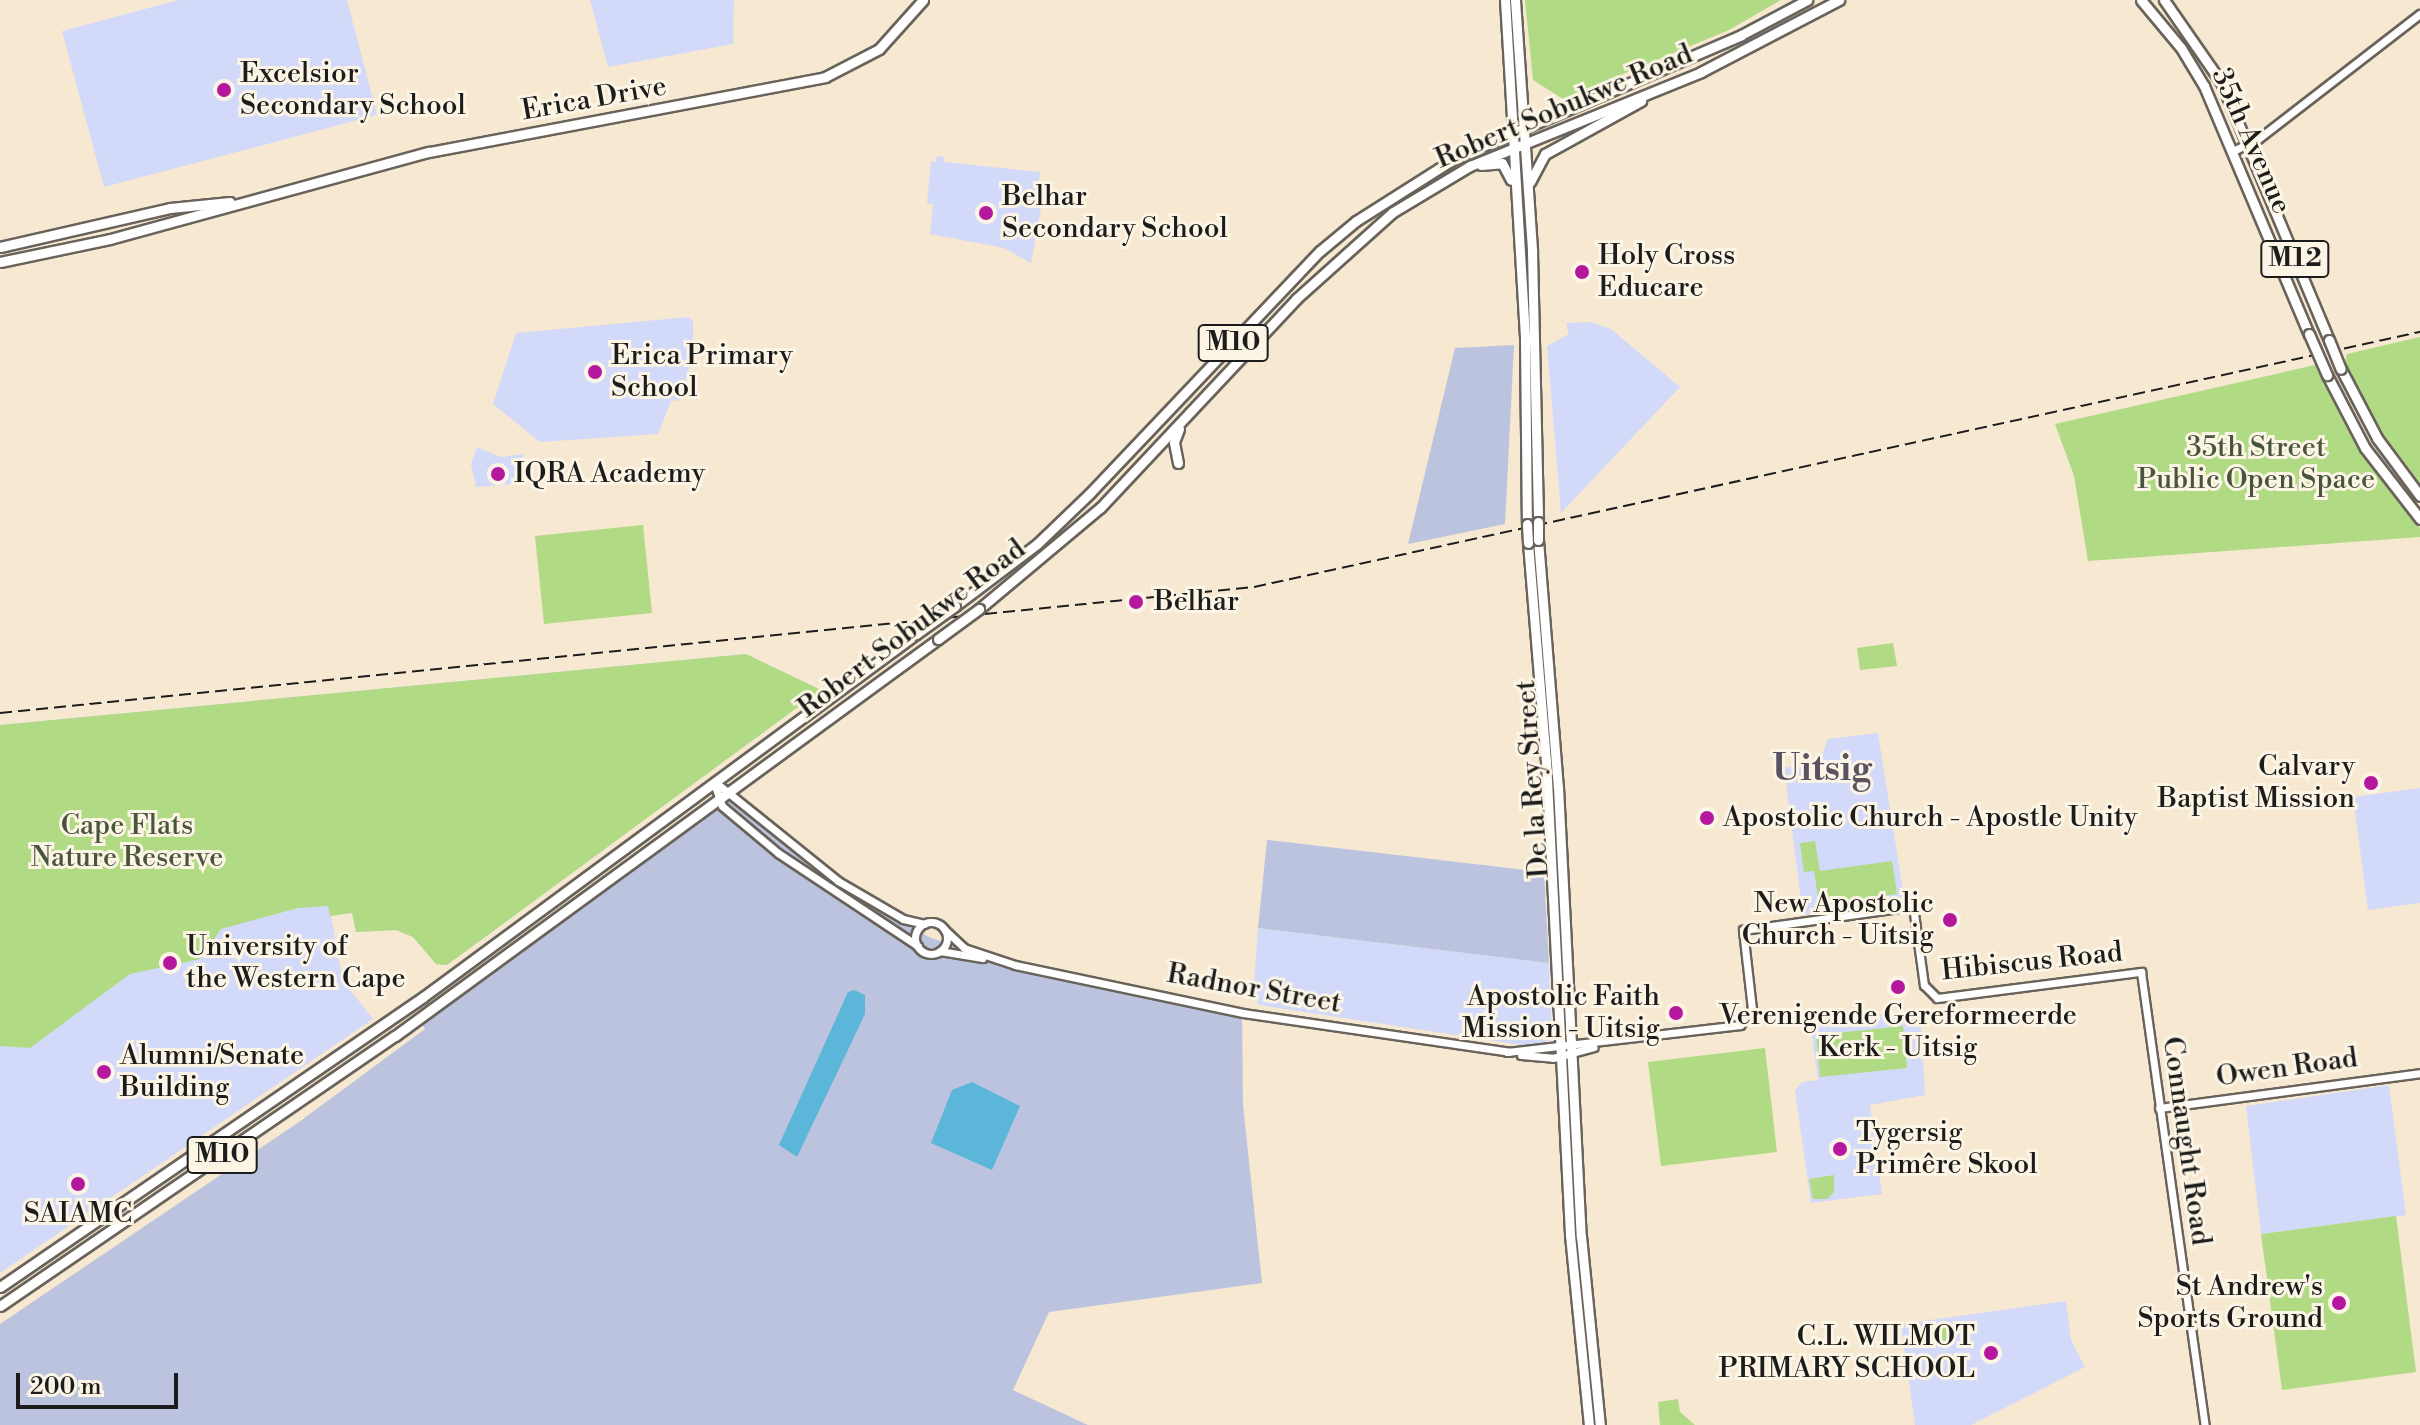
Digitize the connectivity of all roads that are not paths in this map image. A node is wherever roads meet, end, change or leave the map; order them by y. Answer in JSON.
{"nodes":[{"id":1,"x":923,"y":0,"type":"edge"},
{"id":2,"x":1505,"y":0,"type":"edge"},
{"id":3,"x":1515,"y":0,"type":"edge"},
{"id":4,"x":1807,"y":0,"type":"edge"},
{"id":5,"x":1839,"y":0,"type":"edge"},
{"id":6,"x":2141,"y":0,"type":"edge"},
{"id":7,"x":2164,"y":0,"type":"edge"},
{"id":8,"x":2420,"y":14,"type":"edge"},
{"id":9,"x":1682,"y":80,"type":"junction"},
{"id":10,"x":1524,"y":129,"type":"junction"},
{"id":11,"x":1511,"y":134,"type":"junction"},
{"id":12,"x":1525,"y":142,"type":"junction"},
{"id":13,"x":2247,"y":145,"type":"junction"},
{"id":14,"x":1512,"y":148,"type":"junction"},
{"id":15,"x":2233,"y":151,"type":"junction"},
{"id":16,"x":1470,"y":166,"type":"junction"},
{"id":17,"x":1528,"y":189,"type":"junction"},
{"id":18,"x":1515,"y":191,"type":"junction"},
{"id":19,"x":250,"y":200,"type":"junction"},
{"id":20,"x":0,"y":247,"type":"edge"},
{"id":21,"x":0,"y":262,"type":"edge"},
{"id":22,"x":1185,"y":419,"type":"junction"},
{"id":23,"x":1178,"y":463,"type":"dead end"},
{"id":24,"x":2420,"y":496,"type":"edge"},
{"id":25,"x":2420,"y":519,"type":"edge"},
{"id":26,"x":1532,"y":523,"type":"junction"},
{"id":27,"x":714,"y":783,"type":"junction"},
{"id":28,"x":730,"y":791,"type":"junction"},
{"id":29,"x":718,"y":799,"type":"junction"},
{"id":30,"x":789,"y":841,"type":"junction"},
{"id":31,"x":778,"y":853,"type":"junction"},
{"id":32,"x":924,"y":924,"type":"junction"},
{"id":33,"x":945,"y":930,"type":"junction"},
{"id":34,"x":918,"y":946,"type":"junction"},
{"id":35,"x":940,"y":951,"type":"junction"},
{"id":36,"x":996,"y":960,"type":"junction"},
{"id":37,"x":2141,"y":972,"type":"joint"},
{"id":38,"x":1929,"y":993,"type":"joint"},
{"id":39,"x":1566,"y":1051,"type":"junction"},
{"id":40,"x":2420,"y":1073,"type":"edge"},
{"id":41,"x":2159,"y":1108,"type":"junction"},
{"id":42,"x":0,"y":1287,"type":"edge"},
{"id":43,"x":0,"y":1306,"type":"edge"},
{"id":44,"x":1589,"y":1425,"type":"edge"},
{"id":45,"x":1600,"y":1425,"type":"edge"},
{"id":46,"x":2208,"y":1425,"type":"edge"}],
"edges":[{"from":1,"to":19,"type":"main road","name":"Erica Drive"},
{"from":2,"to":11,"type":"main road","name":"De la Rey Street"},
{"from":3,"to":10,"type":"main road","name":"De la Rey Street"},
{"from":4,"to":10,"type":"main road","name":"Robert Sobukwe Road","number":"M10"},
{"from":5,"to":9,"type":"main road","name":"Robert Sobukwe Road","number":"M10"},
{"from":6,"to":15,"type":"main road","name":"35th Avenue","number":"M12"},
{"from":7,"to":13,"type":"main road","name":"35th Avenue","number":"M12"},
{"from":8,"to":13,"type":"street"},
{"from":9,"to":12,"type":"main road","name":"Robert Sobukwe Road","number":"M10"},
{"from":9,"to":17,"type":"main road"},
{"from":10,"to":11,"type":"main road","name":"Robert Sobukwe Road","number":"M10"},
{"from":10,"to":12,"type":"main road","name":"De la Rey Street"},
{"from":11,"to":14,"type":"main road","name":"De la Rey Street"},
{"from":11,"to":27,"type":"main road","name":"Robert Sobukwe Road","number":"M10","bridge":true},
{"from":12,"to":14,"type":"main road","name":"Robert Sobukwe Road","number":"M10"},
{"from":12,"to":17,"type":"main road","name":"De la Rey Street"},
{"from":13,"to":15,"type":"street"},
{"from":13,"to":24,"type":"main road","name":"35th Avenue","number":"M12","bridge":true},
{"from":14,"to":16,"type":"main road","name":"Robert Sobukwe Road","number":"M10"},
{"from":14,"to":18,"type":"main road","name":"De la Rey Street"},
{"from":15,"to":25,"type":"main road","name":"35th Avenue","number":"M12","bridge":true},
{"from":16,"to":18,"type":"main road"},
{"from":16,"to":22,"type":"main road","name":"Robert Sobukwe Road","number":"M10"},
{"from":17,"to":26,"type":"main road","name":"De la Rey Street"},
{"from":18,"to":26,"type":"main road","name":"De la Rey Street"},
{"from":19,"to":20,"type":"main road","name":"Erica Drive"},
{"from":19,"to":21,"type":"main road","name":"Erica Drive"},
{"from":22,"to":23,"type":"main road"},
{"from":22,"to":28,"type":"main road","name":"Robert Sobukwe Road","number":"M10","bridge":true},
{"from":26,"to":39,"type":"main road","name":"De la Rey Street","bridge":true},
{"from":27,"to":28,"type":"street"},
{"from":27,"to":29,"type":"street"},
{"from":27,"to":42,"type":"main road","name":"Robert Sobukwe Road","number":"M10"},
{"from":28,"to":29,"type":"main road","name":"Robert Sobukwe Road","number":"M10"},
{"from":28,"to":30,"type":"street"},
{"from":29,"to":31,"type":"street"},
{"from":29,"to":43,"type":"main road","name":"Robert Sobukwe Road","number":"M10"},
{"from":30,"to":31,"type":"street"},
{"from":30,"to":32,"type":"street"},
{"from":31,"to":34,"type":"street"},
{"from":32,"to":33,"type":"street"},
{"from":32,"to":34,"type":"street"},
{"from":33,"to":35,"type":"street"},
{"from":33,"to":36,"type":"street","name":"Radnor Street"},
{"from":34,"to":35,"type":"street"},
{"from":35,"to":36,"type":"street","name":"Radnor Street"},
{"from":36,"to":39,"type":"street","name":"Radnor Street"},
{"from":37,"to":38,"type":"street","name":"Hibiscus Road"},
{"from":37,"to":41,"type":"street","name":"Connaught Road"},
{"from":38,"to":39,"type":"street","name":"Radnor Street"},
{"from":39,"to":44,"type":"main road","name":"De la Rey Street"},
{"from":39,"to":45,"type":"main road","name":"De la Rey Street"},
{"from":40,"to":41,"type":"street","name":"Owen Road"},
{"from":41,"to":46,"type":"street","name":"Connaught Road"}]}
